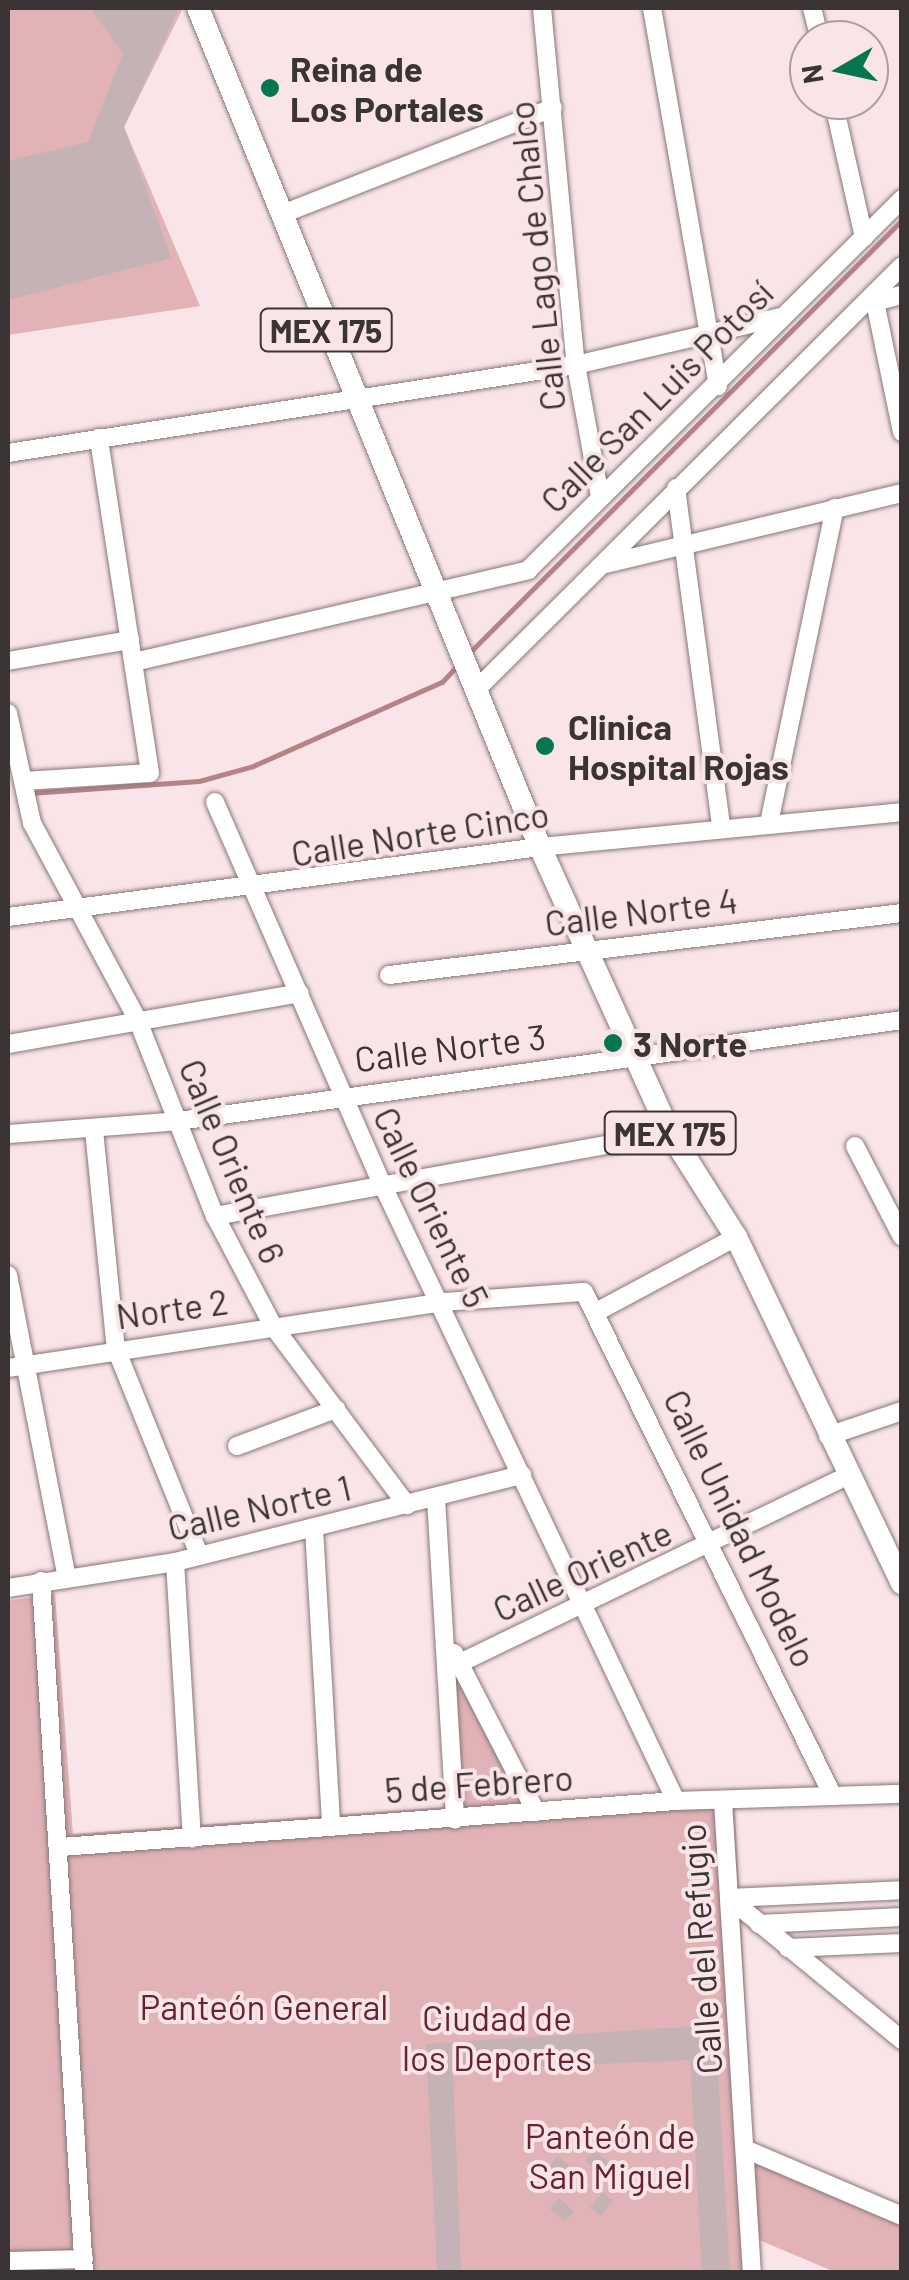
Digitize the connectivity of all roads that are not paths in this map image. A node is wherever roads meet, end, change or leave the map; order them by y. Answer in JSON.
{"nodes":[{"id":1,"x":198,"y":8,"type":"edge"},
{"id":2,"x":542,"y":8,"type":"edge"},
{"id":3,"x":652,"y":8,"type":"edge"},
{"id":4,"x":553,"y":108,"type":"junction"},
{"id":5,"x":837,"y":120,"type":"edge"},
{"id":6,"x":902,"y":199,"type":"edge"},
{"id":7,"x":282,"y":214,"type":"junction"},
{"id":8,"x":864,"y":238,"type":"junction"},
{"id":9,"x":902,"y":266,"type":"edge"},
{"id":10,"x":902,"y":295,"type":"edge"},
{"id":11,"x":875,"y":299,"type":"junction"},
{"id":12,"x":782,"y":317,"type":"junction"},
{"id":13,"x":712,"y":338,"type":"junction"},
{"id":14,"x":576,"y":365,"type":"junction"},
{"id":15,"x":718,"y":386,"type":"junction"},
{"id":16,"x":352,"y":400,"type":"junction"},
{"id":17,"x":902,"y":432,"type":"edge"},
{"id":18,"x":99,"y":438,"type":"junction"},
{"id":19,"x":8,"y":452,"type":"edge"},
{"id":20,"x":676,"y":488,"type":"junction"},
{"id":21,"x":902,"y":493,"type":"edge"},
{"id":22,"x":600,"y":497,"type":"junction"},
{"id":23,"x":835,"y":508,"type":"junction"},
{"id":24,"x":684,"y":539,"type":"junction"},
{"id":25,"x":600,"y":566,"type":"junction"},
{"id":26,"x":431,"y":589,"type":"junction"},
{"id":27,"x":130,"y":640,"type":"junction"},
{"id":28,"x":8,"y":661,"type":"edge"},
{"id":29,"x":134,"y":662,"type":"junction"},
{"id":30,"x":467,"y":670,"type":"junction"},
{"id":31,"x":8,"y":713,"type":"edge"},
{"id":32,"x":25,"y":783,"type":"junction"},
{"id":33,"x":215,"y":802,"type":"dead end"},
{"id":34,"x":902,"y":812,"type":"edge"},
{"id":35,"x":769,"y":823,"type":"junction"},
{"id":36,"x":721,"y":827,"type":"junction"},
{"id":37,"x":540,"y":846,"type":"junction"},
{"id":38,"x":252,"y":891,"type":"junction"},
{"id":39,"x":78,"y":908,"type":"junction"},
{"id":40,"x":902,"y":913,"type":"edge"},
{"id":41,"x":8,"y":917,"type":"edge"},
{"id":42,"x":588,"y":950,"type":"junction"},
{"id":43,"x":389,"y":974,"type":"dead end"},
{"id":44,"x":300,"y":993,"type":"junction"},
{"id":45,"x":902,"y":1020,"type":"edge"},
{"id":46,"x":138,"y":1021,"type":"junction"},
{"id":47,"x":8,"y":1044,"type":"edge"},
{"id":48,"x":636,"y":1056,"type":"junction"},
{"id":49,"x":341,"y":1094,"type":"junction"},
{"id":50,"x":179,"y":1121,"type":"junction"},
{"id":51,"x":94,"y":1130,"type":"junction"},
{"id":52,"x":670,"y":1133,"type":"junction"},
{"id":53,"x":8,"y":1134,"type":"edge"},
{"id":54,"x":854,"y":1146,"type":"dead end"},
{"id":55,"x":384,"y":1188,"type":"junction"},
{"id":56,"x":215,"y":1216,"type":"junction"},
{"id":57,"x":736,"y":1237,"type":"junction"},
{"id":58,"x":902,"y":1237,"type":"edge"},
{"id":59,"x":8,"y":1275,"type":"edge"},
{"id":60,"x":584,"y":1292,"type":"joint"},
{"id":61,"x":444,"y":1302,"type":"junction"},
{"id":62,"x":600,"y":1310,"type":"junction"},
{"id":63,"x":273,"y":1326,"type":"junction"},
{"id":64,"x":116,"y":1349,"type":"junction"},
{"id":65,"x":16,"y":1367,"type":"edge"},
{"id":66,"x":336,"y":1409,"type":"junction"},
{"id":67,"x":902,"y":1412,"type":"edge"},
{"id":68,"x":828,"y":1436,"type":"junction"},
{"id":69,"x":237,"y":1446,"type":"dead end"},
{"id":70,"x":522,"y":1475,"type":"junction"},
{"id":71,"x":838,"y":1480,"type":"dead end"},
{"id":72,"x":436,"y":1498,"type":"junction"},
{"id":73,"x":408,"y":1506,"type":"junction"},
{"id":74,"x":314,"y":1528,"type":"junction"},
{"id":75,"x":712,"y":1545,"type":"junction"},
{"id":76,"x":199,"y":1554,"type":"junction"},
{"id":77,"x":175,"y":1562,"type":"junction"},
{"id":78,"x":67,"y":1578,"type":"junction"},
{"id":79,"x":41,"y":1581,"type":"junction"},
{"id":80,"x":902,"y":1583,"type":"edge"},
{"id":81,"x":8,"y":1588,"type":"edge"},
{"id":82,"x":586,"y":1604,"type":"junction"},
{"id":83,"x":445,"y":1638,"type":"junction"},
{"id":84,"x":460,"y":1663,"type":"junction"},
{"id":85,"x":902,"y":1794,"type":"edge"},
{"id":86,"x":833,"y":1796,"type":"junction"},
{"id":87,"x":676,"y":1801,"type":"junction"},
{"id":88,"x":723,"y":1801,"type":"junction"},
{"id":89,"x":536,"y":1812,"type":"junction"},
{"id":90,"x":455,"y":1819,"type":"junction"},
{"id":91,"x":331,"y":1826,"type":"junction"},
{"id":92,"x":192,"y":1838,"type":"junction"},
{"id":93,"x":61,"y":1847,"type":"junction"},
{"id":94,"x":902,"y":1890,"type":"edge"},
{"id":95,"x":729,"y":1898,"type":"junction"},
{"id":96,"x":902,"y":1918,"type":"edge"},
{"id":97,"x":759,"y":1924,"type":"junction"},
{"id":98,"x":902,"y":1944,"type":"edge"},
{"id":99,"x":788,"y":1948,"type":"junction"},
{"id":100,"x":902,"y":2040,"type":"edge"},
{"id":101,"x":745,"y":2149,"type":"junction"},
{"id":102,"x":902,"y":2216,"type":"edge"},
{"id":103,"x":8,"y":2261,"type":"edge"},
{"id":104,"x":84,"y":2266,"type":"edge"},
{"id":105,"x":752,"y":2272,"type":"edge"}],
"edges":[{"from":1,"to":7,"type":"main road","number":"MEX 175"},
{"from":2,"to":4,"type":"street","name":"Calle Lago de Chalco"},
{"from":3,"to":13,"type":"street"},
{"from":4,"to":7,"type":"street"},
{"from":4,"to":14,"type":"street","name":"Calle Lago de Chalco"},
{"from":5,"to":8,"type":"street"},
{"from":6,"to":8,"type":"street","name":"Calle San Luis Potosí"},
{"from":7,"to":16,"type":"main road","number":"MEX 175"},
{"from":8,"to":12,"type":"street","name":"Calle San Luis Potosí"},
{"from":9,"to":11,"type":"street"},
{"from":10,"to":11,"type":"street"},
{"from":11,"to":17,"type":"street"},
{"from":11,"to":20,"type":"street"},
{"from":12,"to":13,"type":"street"},
{"from":12,"to":15,"type":"street","name":"Calle San Luis Potosí"},
{"from":13,"to":14,"type":"street"},
{"from":13,"to":15,"type":"street"},
{"from":14,"to":16,"type":"street"},
{"from":14,"to":22,"type":"street","name":"Calle Lago de Chalco"},
{"from":15,"to":22,"type":"street","name":"Calle San Luis Potosí"},
{"from":16,"to":18,"type":"street"},
{"from":16,"to":26,"type":"main road","number":"MEX 175"},
{"from":18,"to":19,"type":"street"},
{"from":18,"to":27,"type":"street"},
{"from":20,"to":24,"type":"street"},
{"from":20,"to":25,"type":"street"},
{"from":21,"to":23,"type":"street"},
{"from":22,"to":26,"type":"street","name":"Calle San Luis Potosí"},
{"from":23,"to":24,"type":"street"},
{"from":23,"to":35,"type":"street"},
{"from":24,"to":25,"type":"street"},
{"from":24,"to":36,"type":"street"},
{"from":25,"to":30,"type":"street"},
{"from":26,"to":29,"type":"street","name":"Calle San Luis Potosí"},
{"from":26,"to":30,"type":"main road","number":"MEX 175"},
{"from":27,"to":28,"type":"street"},
{"from":27,"to":29,"type":"street"},
{"from":29,"to":32,"type":"street"},
{"from":30,"to":37,"type":"main road","number":"MEX 175"},
{"from":31,"to":32,"type":"street","name":"Calle Oriente 6"},
{"from":32,"to":39,"type":"street","name":"Calle Oriente 6"},
{"from":33,"to":38,"type":"street","name":"Calle Oriente 5"},
{"from":34,"to":35,"type":"street","name":"Calle Norte Cinco"},
{"from":35,"to":36,"type":"street","name":"Calle Norte Cinco"},
{"from":36,"to":37,"type":"street","name":"Calle Norte Cinco"},
{"from":37,"to":38,"type":"street","name":"Calle Norte Cinco"},
{"from":37,"to":42,"type":"main road","number":"MEX 175"},
{"from":38,"to":39,"type":"street","name":"Calle Norte Cinco"},
{"from":38,"to":44,"type":"street","name":"Calle Oriente 5"},
{"from":39,"to":41,"type":"street","name":"Calle Norte Cinco"},
{"from":39,"to":46,"type":"street","name":"Calle Oriente 6"},
{"from":40,"to":42,"type":"street","name":"Calle Norte 4"},
{"from":42,"to":43,"type":"street","name":"Calle Norte 4"},
{"from":42,"to":48,"type":"main road","number":"MEX 175"},
{"from":44,"to":46,"type":"street"},
{"from":44,"to":49,"type":"street","name":"Calle Oriente 5"},
{"from":45,"to":48,"type":"street","name":"Calle Norte 3"},
{"from":46,"to":47,"type":"street"},
{"from":46,"to":50,"type":"street","name":"Calle Oriente 6"},
{"from":48,"to":49,"type":"street","name":"Calle Norte 3"},
{"from":48,"to":52,"type":"main road","number":"MEX 175"},
{"from":49,"to":50,"type":"street","name":"Calle Norte 3"},
{"from":49,"to":55,"type":"street","name":"Calle Oriente 5"},
{"from":50,"to":51,"type":"street","name":"Calle Norte 3"},
{"from":50,"to":56,"type":"street","name":"Calle Oriente 6"},
{"from":51,"to":53,"type":"street","name":"Calle Norte 3"},
{"from":51,"to":64,"type":"street"},
{"from":52,"to":55,"type":"street"},
{"from":52,"to":57,"type":"main road","number":"MEX 175"},
{"from":54,"to":58,"type":"street"},
{"from":55,"to":56,"type":"street"},
{"from":55,"to":61,"type":"street","name":"Calle Oriente 5"},
{"from":56,"to":63,"type":"street","name":"Calle Oriente 6"},
{"from":57,"to":62,"type":"street"},
{"from":57,"to":68,"type":"main road","number":"MEX 175"},
{"from":59,"to":65,"type":"street"},
{"from":60,"to":61,"type":"street","name":"Norte 2"},
{"from":60,"to":62,"type":"street","name":"Calle Unidad Modelo"},
{"from":61,"to":63,"type":"street","name":"Norte 2"},
{"from":61,"to":70,"type":"street","name":"Calle Oriente 5"},
{"from":62,"to":75,"type":"street","name":"Calle Unidad Modelo"},
{"from":63,"to":64,"type":"street","name":"Norte 2"},
{"from":63,"to":66,"type":"street","name":"Calle Oriente 6"},
{"from":64,"to":65,"type":"street","name":"Norte 2"},
{"from":64,"to":76,"type":"street"},
{"from":65,"to":78,"type":"street"},
{"from":66,"to":69,"type":"street"},
{"from":66,"to":73,"type":"street","name":"Calle Oriente 6"},
{"from":67,"to":68,"type":"street"},
{"from":68,"to":80,"type":"main road","number":"MEX 175"},
{"from":70,"to":72,"type":"street","name":"Calle Norte 1"},
{"from":70,"to":82,"type":"street","name":"Calle Oriente 5"},
{"from":71,"to":75,"type":"street","name":"Calle Oriente"},
{"from":72,"to":73,"type":"street","name":"Calle Norte 1"},
{"from":72,"to":83,"type":"street"},
{"from":73,"to":74,"type":"street","name":"Calle Norte 1"},
{"from":74,"to":76,"type":"street","name":"Calle Norte 1"},
{"from":74,"to":91,"type":"street"},
{"from":75,"to":82,"type":"street","name":"Calle Oriente"},
{"from":75,"to":86,"type":"street","name":"Calle Unidad Modelo"},
{"from":76,"to":77,"type":"street","name":"Calle Norte 1"},
{"from":77,"to":78,"type":"street","name":"Calle Norte 1"},
{"from":77,"to":92,"type":"street"},
{"from":78,"to":79,"type":"street","name":"Calle Norte 1"},
{"from":79,"to":81,"type":"street","name":"Calle Norte 1"},
{"from":79,"to":93,"type":"street"},
{"from":82,"to":84,"type":"street","name":"Calle Oriente"},
{"from":82,"to":87,"type":"street","name":"Calle Oriente 5"},
{"from":83,"to":84,"type":"street"},
{"from":83,"to":90,"type":"street"},
{"from":84,"to":89,"type":"street"},
{"from":85,"to":86,"type":"street","name":"5 de Febrero"},
{"from":86,"to":88,"type":"street","name":"5 de Febrero"},
{"from":87,"to":88,"type":"street","name":"5 de Febrero"},
{"from":87,"to":89,"type":"street","name":"5 de Febrero"},
{"from":88,"to":95,"type":"street","name":"Calle del Refugio"},
{"from":89,"to":90,"type":"street","name":"5 de Febrero"},
{"from":90,"to":91,"type":"street","name":"5 de Febrero"},
{"from":91,"to":92,"type":"street","name":"5 de Febrero"},
{"from":92,"to":93,"type":"street","name":"5 de Febrero"},
{"from":93,"to":104,"type":"street"},
{"from":94,"to":95,"type":"street"},
{"from":95,"to":97,"type":"street"},
{"from":95,"to":101,"type":"street","name":"Calle del Refugio"},
{"from":96,"to":97,"type":"street"},
{"from":97,"to":99,"type":"street"},
{"from":98,"to":99,"type":"street"},
{"from":99,"to":100,"type":"street"},
{"from":101,"to":102,"type":"street"},
{"from":101,"to":105,"type":"street","name":"Calle del Refugio"},
{"from":103,"to":104,"type":"street"}]}
